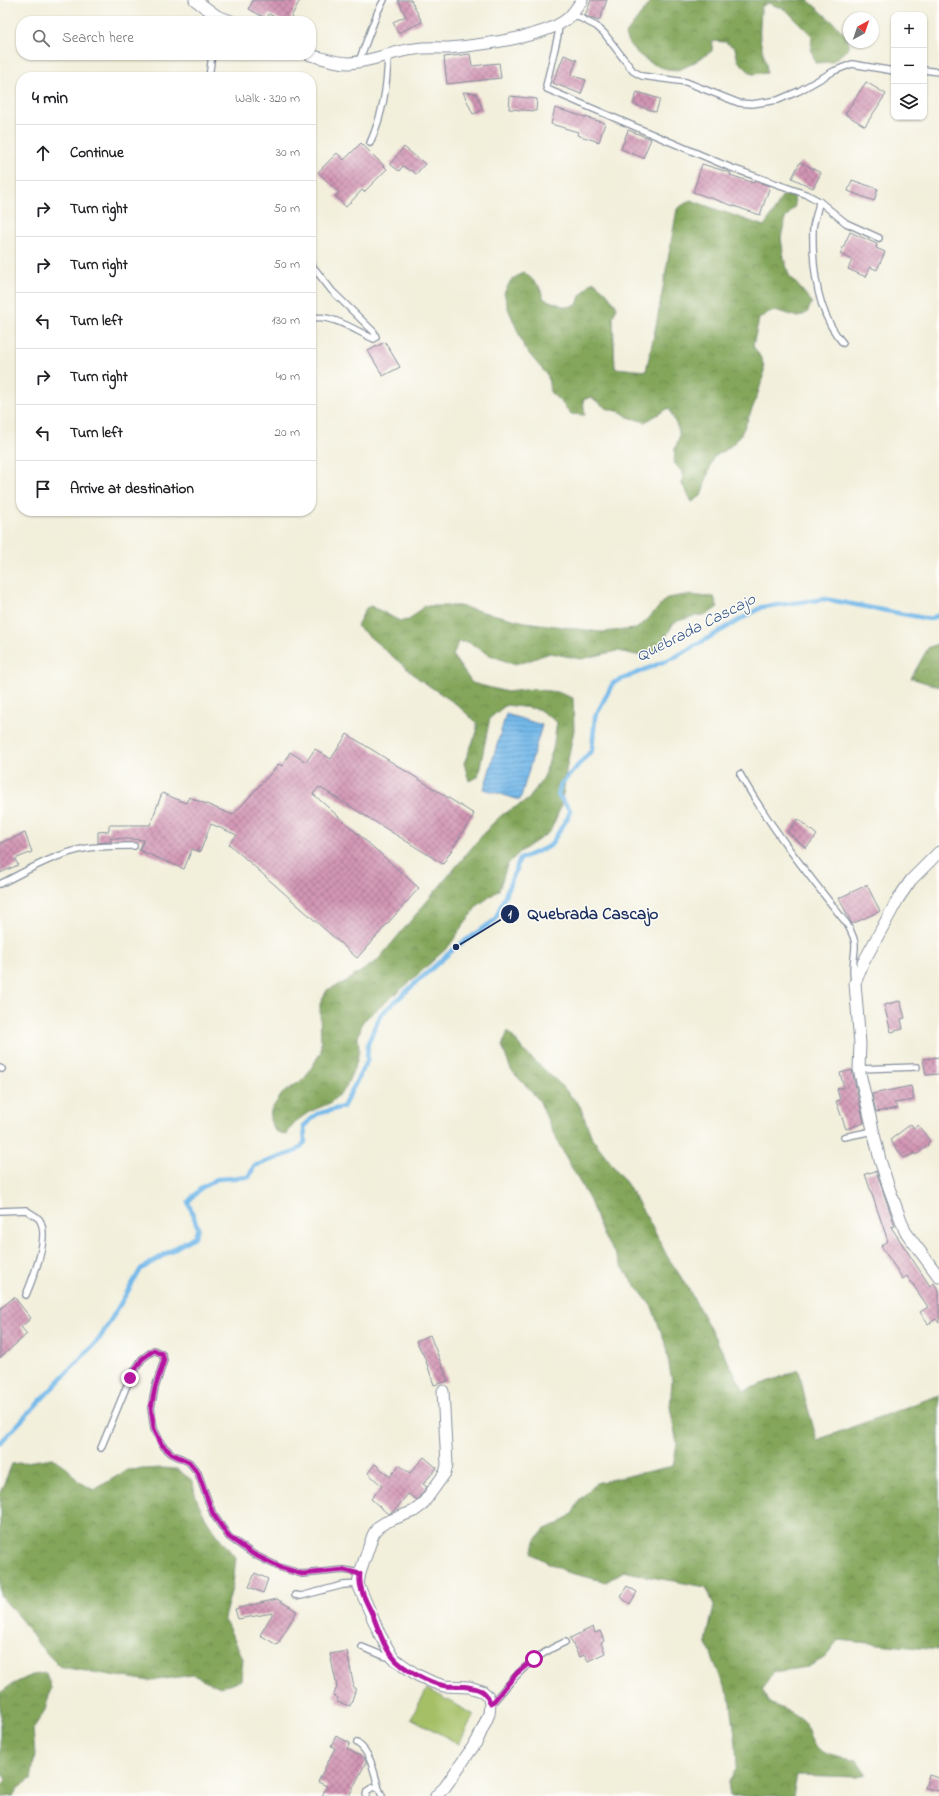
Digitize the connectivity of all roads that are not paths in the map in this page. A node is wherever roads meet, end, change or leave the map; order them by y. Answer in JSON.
{"nodes":[{"id":1,"x":195,"y":0,"type":"edge"},
{"id":2,"x":384,"y":0,"type":"edge"},
{"id":3,"x":582,"y":0,"type":"edge"},
{"id":4,"x":572,"y":14,"type":"junction"},
{"id":5,"x":215,"y":16,"type":"edge"},
{"id":6,"x":559,"y":24,"type":"junction"},
{"id":7,"x":316,"y":56,"type":"edge"},
{"id":8,"x":388,"y":56,"type":"junction"},
{"id":9,"x":211,"y":60,"type":"edge"},
{"id":10,"x":359,"y":62,"type":"junction"},
{"id":11,"x":891,"y":70,"type":"edge"},
{"id":12,"x":927,"y":70,"type":"edge"},
{"id":13,"x":210,"y":72,"type":"edge"},
{"id":14,"x":939,"y":72,"type":"edge"},
{"id":15,"x":370,"y":143,"type":"dead end"},
{"id":16,"x":818,"y":201,"type":"junction"},
{"id":17,"x":879,"y":238,"type":"dead end"},
{"id":18,"x":316,"y":270,"type":"edge"},
{"id":19,"x":316,"y":318,"type":"edge"},
{"id":20,"x":843,"y":343,"type":"dead end"},
{"id":21,"x":740,"y":774,"type":"dead end"},
{"id":22,"x":134,"y":846,"type":"dead end"},
{"id":23,"x":939,"y":852,"type":"edge"},
{"id":24,"x":0,"y":884,"type":"edge"},
{"id":25,"x":855,"y":983,"type":"junction"},
{"id":26,"x":917,"y":1067,"type":"dead end"},
{"id":27,"x":859,"y":1069,"type":"junction"},
{"id":28,"x":873,"y":1131,"type":"junction"},
{"id":29,"x":844,"y":1137,"type":"dead end"},
{"id":30,"x":0,"y":1211,"type":"edge"},
{"id":31,"x":939,"y":1277,"type":"edge"},
{"id":32,"x":26,"y":1295,"type":"dead end"},
{"id":33,"x":443,"y":1391,"type":"dead end"},
{"id":34,"x":101,"y":1448,"type":"dead end"},
{"id":35,"x":359,"y":1579,"type":"junction"},
{"id":36,"x":295,"y":1595,"type":"dead end"},
{"id":37,"x":565,"y":1642,"type":"dead end"},
{"id":38,"x":362,"y":1646,"type":"dead end"},
{"id":39,"x":393,"y":1658,"type":"junction"},
{"id":40,"x":490,"y":1703,"type":"junction"},
{"id":41,"x":357,"y":1743,"type":"dead end"},
{"id":42,"x":379,"y":1789,"type":"junction"},
{"id":43,"x":366,"y":1796,"type":"edge"},
{"id":44,"x":382,"y":1796,"type":"edge"},
{"id":45,"x":436,"y":1796,"type":"edge"}],
"edges":[{"from":1,"to":5,"type":"street"},
{"from":2,"to":10,"type":"lane"},
{"from":3,"to":4,"type":"street"},
{"from":4,"to":6,"type":"street"},
{"from":4,"to":11,"type":"lane"},
{"from":6,"to":8,"type":"street"},
{"from":6,"to":16,"type":"lane"},
{"from":7,"to":10,"type":"street"},
{"from":8,"to":10,"type":"street"},
{"from":8,"to":15,"type":"lane"},
{"from":9,"to":13,"type":"lane"},
{"from":12,"to":14,"type":"lane"},
{"from":16,"to":17,"type":"lane"},
{"from":16,"to":20,"type":"lane"},
{"from":18,"to":19,"type":"lane"},
{"from":21,"to":25,"type":"lane"},
{"from":22,"to":24,"type":"lane"},
{"from":23,"to":25,"type":"street"},
{"from":25,"to":27,"type":"street"},
{"from":26,"to":27,"type":"lane"},
{"from":27,"to":28,"type":"street"},
{"from":28,"to":29,"type":"lane"},
{"from":28,"to":31,"type":"street"},
{"from":30,"to":32,"type":"lane"},
{"from":33,"to":35,"type":"street"},
{"from":34,"to":35,"type":"lane"},
{"from":35,"to":36,"type":"lane"},
{"from":35,"to":39,"type":"street"},
{"from":37,"to":40,"type":"lane"},
{"from":38,"to":39,"type":"lane"},
{"from":39,"to":40,"type":"street"},
{"from":40,"to":45,"type":"street"},
{"from":41,"to":42,"type":"lane"},
{"from":42,"to":43,"type":"lane"},
{"from":42,"to":44,"type":"lane"}]}
